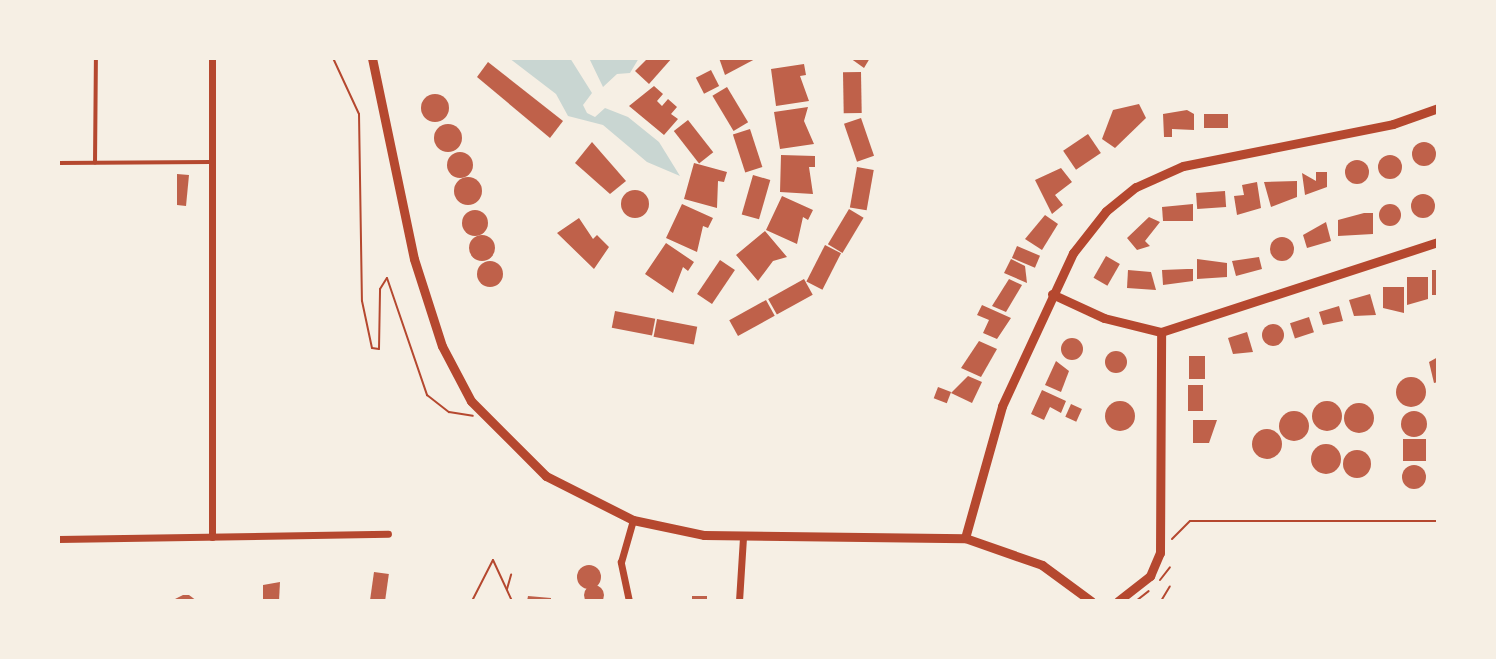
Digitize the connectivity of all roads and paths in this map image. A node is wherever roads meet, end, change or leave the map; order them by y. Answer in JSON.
{"nodes":[{"id":1,"x":96,"y":58,"type":"edge"},
{"id":2,"x":212,"y":58,"type":"edge"},
{"id":3,"x":334,"y":58,"type":"edge"},
{"id":4,"x":372,"y":58,"type":"edge"},
{"id":5,"x":1438,"y":108,"type":"edge"},
{"id":6,"x":211,"y":162,"type":"junction"},
{"id":7,"x":58,"y":163,"type":"edge"},
{"id":8,"x":95,"y":163,"type":"junction"},
{"id":9,"x":1438,"y":242,"type":"edge"},
{"id":10,"x":1052,"y":294,"type":"junction"},
{"id":11,"x":1161,"y":332,"type":"junction"},
{"id":12,"x":471,"y":417,"type":"dead end"},
{"id":13,"x":633,"y":520,"type":"junction"},
{"id":14,"x":1438,"y":521,"type":"edge"},
{"id":15,"x":388,"y":534,"type":"dead end"},
{"id":16,"x":212,"y":537,"type":"junction"},
{"id":17,"x":743,"y":537,"type":"junction"},
{"id":18,"x":58,"y":538,"type":"edge"},
{"id":19,"x":965,"y":538,"type":"junction"},
{"id":20,"x":1170,"y":541,"type":"dead end"},
{"id":21,"x":511,"y":576,"type":"dead end"},
{"id":22,"x":1170,"y":586,"type":"dead end"},
{"id":23,"x":506,"y":590,"type":"junction"},
{"id":24,"x":472,"y":601,"type":"edge"},
{"id":25,"x":512,"y":601,"type":"edge"},
{"id":26,"x":629,"y":601,"type":"edge"},
{"id":27,"x":739,"y":601,"type":"edge"},
{"id":28,"x":1091,"y":601,"type":"edge"},
{"id":29,"x":1118,"y":601,"type":"edge"},
{"id":30,"x":1161,"y":601,"type":"edge"}],
"edges":[{"from":1,"to":8,"type":"lane"},
{"from":2,"to":6,"type":"street"},
{"from":3,"to":12,"type":"path"},
{"from":4,"to":13,"type":"street"},
{"from":5,"to":10,"type":"street"},
{"from":6,"to":8,"type":"lane"},
{"from":6,"to":16,"type":"street"},
{"from":7,"to":8,"type":"lane"},
{"from":9,"to":11,"type":"street"},
{"from":10,"to":11,"type":"street"},
{"from":10,"to":19,"type":"street"},
{"from":11,"to":29,"type":"street"},
{"from":13,"to":17,"type":"street"},
{"from":13,"to":26,"type":"street"},
{"from":14,"to":20,"type":"path"},
{"from":15,"to":16,"type":"street"},
{"from":16,"to":18,"type":"street"},
{"from":17,"to":19,"type":"street"},
{"from":17,"to":27,"type":"street"},
{"from":19,"to":28,"type":"street"},
{"from":21,"to":23,"type":"path"},
{"from":22,"to":30,"type":"path"},
{"from":23,"to":24,"type":"path"},
{"from":23,"to":25,"type":"path"}]}
